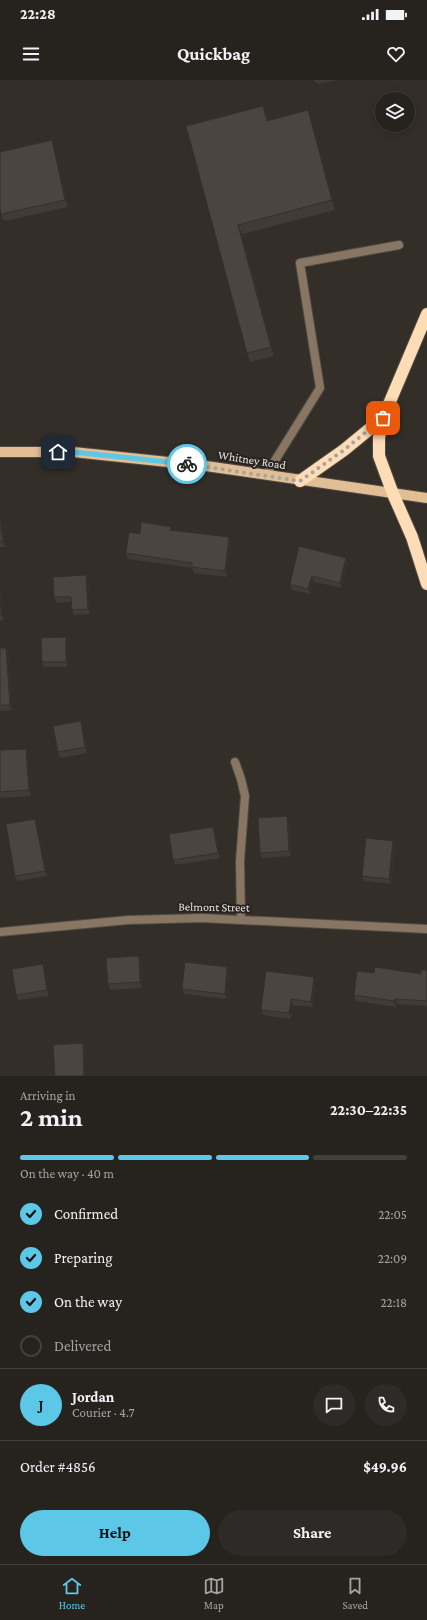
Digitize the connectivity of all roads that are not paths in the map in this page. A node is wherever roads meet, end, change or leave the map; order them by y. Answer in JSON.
{"nodes":[{"id":1,"x":399,"y":246,"type":"dead end"},
{"id":2,"x":427,"y":314,"type":"edge"},
{"id":3,"x":383,"y":418,"type":"junction"},
{"id":4,"x":0,"y":452,"type":"edge"},
{"id":5,"x":266,"y":475,"type":"junction"},
{"id":6,"x":300,"y":481,"type":"junction"},
{"id":7,"x":393,"y":494,"type":"junction"},
{"id":8,"x":427,"y":498,"type":"edge"},
{"id":9,"x":427,"y":584,"type":"edge"},
{"id":10,"x":235,"y":762,"type":"dead end"},
{"id":11,"x":241,"y":919,"type":"junction"},
{"id":12,"x":427,"y":929,"type":"edge"},
{"id":13,"x":0,"y":932,"type":"edge"}],
"edges":[{"from":1,"to":5,"type":"street"},
{"from":2,"to":3,"type":"highway"},
{"from":3,"to":6,"type":"highway"},
{"from":3,"to":7,"type":"highway"},
{"from":4,"to":5,"type":"main road","name":"Whitney Road"},
{"from":5,"to":6,"type":"main road","name":"Whitney Road"},
{"from":6,"to":7,"type":"main road","name":"Whitney Road"},
{"from":7,"to":8,"type":"main road","name":"Whitney Road"},
{"from":7,"to":9,"type":"highway"},
{"from":10,"to":11,"type":"street"},
{"from":11,"to":12,"type":"street","name":"Belmont Street"},
{"from":11,"to":13,"type":"street","name":"Belmont Street"}]}
